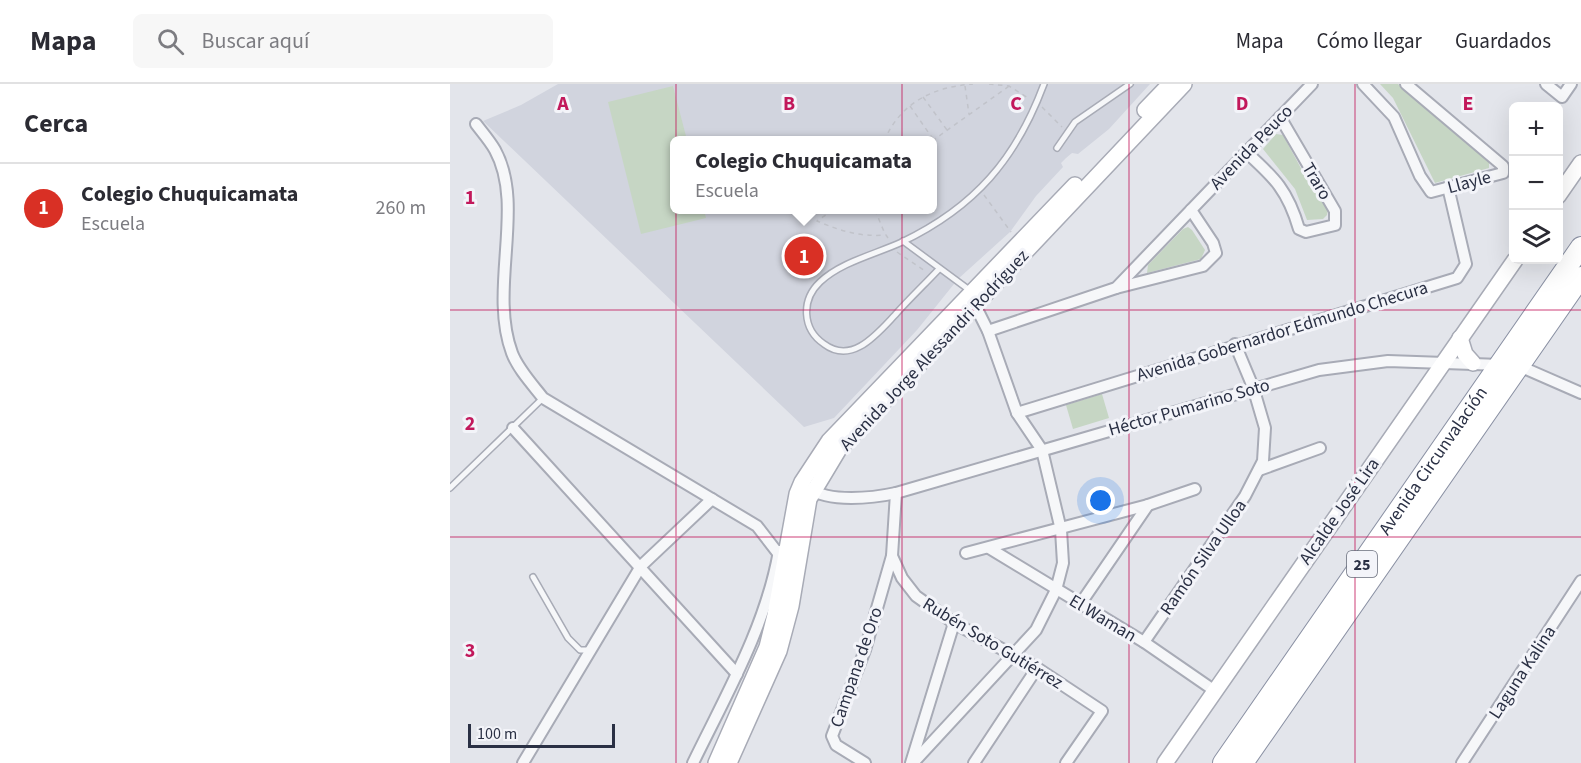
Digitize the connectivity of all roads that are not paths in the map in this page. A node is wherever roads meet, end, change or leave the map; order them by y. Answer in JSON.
{"nodes":[{"id":1,"x":1044,"y":84,"type":"edge"},
{"id":2,"x":1130,"y":84,"type":"edge"},
{"id":3,"x":1170,"y":84,"type":"edge"},
{"id":4,"x":1184,"y":84,"type":"edge"},
{"id":5,"x":1312,"y":84,"type":"edge"},
{"id":6,"x":1363,"y":84,"type":"edge"},
{"id":7,"x":1406,"y":84,"type":"edge"},
{"id":8,"x":1546,"y":84,"type":"edge"},
{"id":9,"x":1571,"y":84,"type":"edge"},
{"id":10,"x":1280,"y":117,"type":"junction"},
{"id":11,"x":476,"y":124,"type":"dead end"},
{"id":12,"x":1057,"y":148,"type":"dead end"},
{"id":13,"x":1246,"y":152,"type":"junction"},
{"id":14,"x":1581,"y":163,"type":"edge"},
{"id":15,"x":1090,"y":177,"type":"junction"},
{"id":16,"x":1448,"y":187,"type":"junction"},
{"id":17,"x":1563,"y":189,"type":"edge"},
{"id":18,"x":1191,"y":210,"type":"junction"},
{"id":19,"x":903,"y":241,"type":"junction"},
{"id":20,"x":1581,"y":247,"type":"edge"},
{"id":21,"x":1512,"y":264,"type":"edge"},
{"id":22,"x":939,"y":269,"type":"junction"},
{"id":23,"x":1581,"y":277,"type":"edge"},
{"id":24,"x":1116,"y":288,"type":"junction"},
{"id":25,"x":973,"y":299,"type":"junction"},
{"id":26,"x":988,"y":331,"type":"junction"},
{"id":27,"x":1461,"y":338,"type":"junction"},
{"id":28,"x":1235,"y":344,"type":"junction"},
{"id":29,"x":1442,"y":362,"type":"junction"},
{"id":30,"x":1473,"y":363,"type":"junction"},
{"id":31,"x":1510,"y":365,"type":"junction"},
{"id":32,"x":1253,"y":387,"type":"junction"},
{"id":33,"x":1581,"y":393,"type":"edge"},
{"id":34,"x":543,"y":398,"type":"junction"},
{"id":35,"x":1017,"y":413,"type":"junction"},
{"id":36,"x":513,"y":428,"type":"junction"},
{"id":37,"x":1320,"y":448,"type":"dead end"},
{"id":38,"x":1042,"y":450,"type":"junction"},
{"id":39,"x":1259,"y":470,"type":"junction"},
{"id":40,"x":807,"y":486,"type":"junction"},
{"id":41,"x":450,"y":489,"type":"edge"},
{"id":42,"x":1195,"y":489,"type":"dead end"},
{"id":43,"x":896,"y":493,"type":"junction"},
{"id":44,"x":712,"y":499,"type":"junction"},
{"id":45,"x":1148,"y":506,"type":"junction"},
{"id":46,"x":1060,"y":530,"type":"junction"},
{"id":47,"x":989,"y":548,"type":"junction"},
{"id":48,"x":966,"y":554,"type":"dead end"},
{"id":49,"x":781,"y":556,"type":"junction"},
{"id":50,"x":892,"y":556,"type":"junction"},
{"id":51,"x":641,"y":567,"type":"junction"},
{"id":52,"x":533,"y":578,"type":"dead end"},
{"id":53,"x":1581,"y":581,"type":"edge"},
{"id":54,"x":1056,"y":590,"type":"junction"},
{"id":55,"x":1081,"y":603,"type":"junction"},
{"id":56,"x":954,"y":623,"type":"junction"},
{"id":57,"x":1144,"y":642,"type":"junction"},
{"id":58,"x":592,"y":650,"type":"junction"},
{"id":59,"x":1015,"y":656,"type":"junction"},
{"id":60,"x":1037,"y":668,"type":"junction"},
{"id":61,"x":737,"y":674,"type":"junction"},
{"id":62,"x":1215,"y":691,"type":"junction"},
{"id":63,"x":523,"y":763,"type":"edge"},
{"id":64,"x":693,"y":763,"type":"edge"},
{"id":65,"x":716,"y":763,"type":"edge"},
{"id":66,"x":729,"y":763,"type":"edge"},
{"id":67,"x":865,"y":763,"type":"edge"},
{"id":68,"x":912,"y":763,"type":"edge"},
{"id":69,"x":974,"y":763,"type":"edge"},
{"id":70,"x":1066,"y":763,"type":"edge"},
{"id":71,"x":1165,"y":763,"type":"edge"},
{"id":72,"x":1223,"y":763,"type":"edge"},
{"id":73,"x":1243,"y":763,"type":"edge"},
{"id":74,"x":1462,"y":763,"type":"edge"}],
"edges":[{"from":1,"to":19,"type":"lane"},
{"from":2,"to":12,"type":"lane"},
{"from":3,"to":15,"type":"street","name":"Avenida Jorge Alessandri Rodríguez"},
{"from":4,"to":15,"type":"street","name":"Avenida Jorge Alessandri Rodríguez"},
{"from":5,"to":10,"type":"street","name":"Avenida Peuco"},
{"from":6,"to":16,"type":"street","name":"Llayle"},
{"from":7,"to":16,"type":"street","name":"Llayle"},
{"from":8,"to":9,"type":"street"},
{"from":10,"to":13,"type":"street","name":"Avenida Peuco"},
{"from":10,"to":13,"type":"street","name":"Traro"},
{"from":11,"to":34,"type":"street"},
{"from":13,"to":18,"type":"street","name":"Avenida Peuco"},
{"from":14,"to":17,"type":"street"},
{"from":15,"to":25,"type":"street","name":"Avenida Jorge Alessandri Rodríguez"},
{"from":15,"to":25,"type":"street","name":"Avenida Jorge Alessandri Rodríguez"},
{"from":16,"to":28,"type":"street","name":"Avenida Gobernardor Edmundo Checura"},
{"from":18,"to":24,"type":"street","name":"Avenida Peuco"},
{"from":18,"to":24,"type":"street","name":"Avenida Peuco"},
{"from":19,"to":22,"type":"lane"},
{"from":19,"to":22,"type":"lane"},
{"from":20,"to":31,"type":"highway","name":"Avenida Circunvalación","number":"25"},
{"from":21,"to":27,"type":"street","name":"Alcalde José Lira"},
{"from":22,"to":25,"type":"lane"},
{"from":23,"to":31,"type":"highway","name":"Avenida Circunvalación","number":"25"},
{"from":24,"to":26,"type":"street","name":"Avenida Peuco"},
{"from":25,"to":26,"type":"street"},
{"from":25,"to":40,"type":"street","name":"Avenida Jorge Alessandri Rodríguez"},
{"from":26,"to":35,"type":"street"},
{"from":27,"to":29,"type":"street","name":"Alcalde José Lira"},
{"from":27,"to":30,"type":"street"},
{"from":28,"to":32,"type":"street","name":"Ramón Silva Ulloa"},
{"from":28,"to":35,"type":"street","name":"Avenida Gobernardor Edmundo Checura"},
{"from":29,"to":30,"type":"street","name":"Héctor Pumarino Soto"},
{"from":29,"to":32,"type":"street","name":"Héctor Pumarino Soto"},
{"from":29,"to":62,"type":"street","name":"Alcalde José Lira"},
{"from":30,"to":31,"type":"street","name":"Héctor Pumarino Soto"},
{"from":31,"to":33,"type":"street","name":"Héctor Pumarino Soto"},
{"from":31,"to":72,"type":"highway","name":"Avenida Circunvalación","number":"25"},
{"from":31,"to":73,"type":"highway","name":"Avenida Circunvalación","number":"25"},
{"from":32,"to":38,"type":"street","name":"Héctor Pumarino Soto"},
{"from":32,"to":39,"type":"street","name":"Ramón Silva Ulloa"},
{"from":34,"to":36,"type":"lane"},
{"from":34,"to":44,"type":"street"},
{"from":35,"to":38,"type":"street"},
{"from":36,"to":41,"type":"lane"},
{"from":36,"to":51,"type":"street"},
{"from":37,"to":39,"type":"street"},
{"from":38,"to":43,"type":"street","name":"Héctor Pumarino Soto"},
{"from":38,"to":46,"type":"street"},
{"from":39,"to":57,"type":"street","name":"Ramón Silva Ulloa"},
{"from":40,"to":43,"type":"street","name":"Héctor Pumarino Soto"},
{"from":40,"to":49,"type":"street","name":"Avenida Jorge Alessandri Rodríguez"},
{"from":40,"to":66,"type":"street","name":"Avenida Jorge Alessandri Rodríguez"},
{"from":42,"to":45,"type":"street"},
{"from":43,"to":50,"type":"street"},
{"from":44,"to":49,"type":"street"},
{"from":44,"to":51,"type":"street"},
{"from":45,"to":46,"type":"street"},
{"from":45,"to":55,"type":"street"},
{"from":46,"to":47,"type":"street"},
{"from":46,"to":54,"type":"street"},
{"from":47,"to":48,"type":"street"},
{"from":47,"to":54,"type":"street","name":"El Waman"},
{"from":49,"to":61,"type":"street"},
{"from":49,"to":65,"type":"street","name":"Avenida Jorge Alessandri Rodríguez"},
{"from":50,"to":56,"type":"street","name":"Rubén Soto Gutiérrez"},
{"from":50,"to":67,"type":"street","name":"Campana de Oro"},
{"from":51,"to":58,"type":"street"},
{"from":51,"to":61,"type":"street"},
{"from":52,"to":58,"type":"lane"},
{"from":53,"to":74,"type":"street","name":"Laguna Kalina"},
{"from":54,"to":55,"type":"street","name":"El Waman"},
{"from":54,"to":59,"type":"street"},
{"from":55,"to":57,"type":"street","name":"El Waman"},
{"from":56,"to":59,"type":"street","name":"Rubén Soto Gutiérrez"},
{"from":56,"to":68,"type":"street"},
{"from":57,"to":62,"type":"street","name":"El Waman"},
{"from":58,"to":63,"type":"street"},
{"from":59,"to":60,"type":"street","name":"Rubén Soto Gutiérrez"},
{"from":59,"to":68,"type":"street"},
{"from":60,"to":69,"type":"street"},
{"from":60,"to":70,"type":"street","name":"Rubén Soto Gutiérrez"},
{"from":61,"to":64,"type":"street"},
{"from":62,"to":71,"type":"street","name":"Alcalde José Lira"}]}
